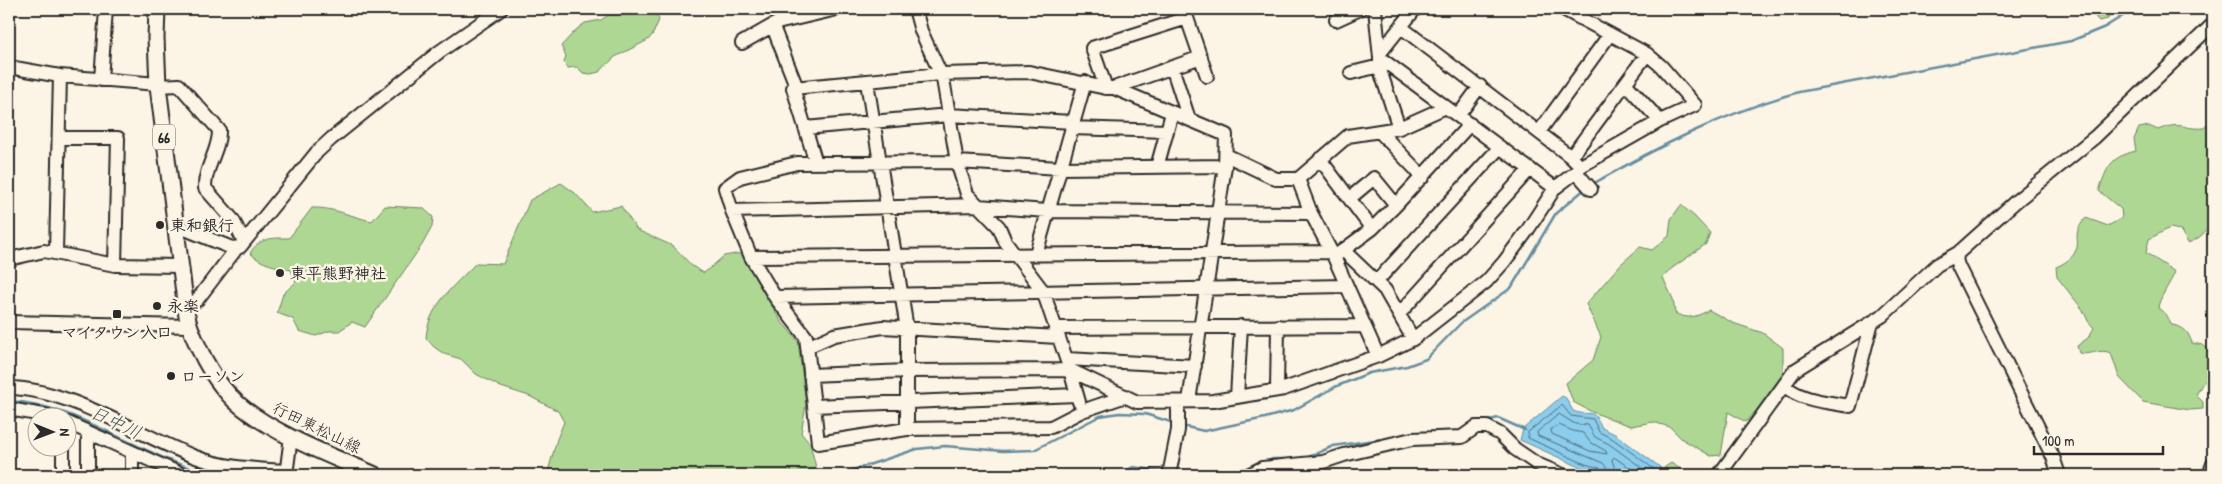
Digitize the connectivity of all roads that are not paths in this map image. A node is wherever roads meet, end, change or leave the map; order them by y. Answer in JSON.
{"nodes":[{"id":1,"x":106,"y":9,"type":"edge"},
{"id":2,"x":157,"y":9,"type":"edge"},
{"id":3,"x":501,"y":9,"type":"edge"},
{"id":4,"x":837,"y":9,"type":"edge"},
{"id":5,"x":915,"y":9,"type":"edge"},
{"id":6,"x":1360,"y":9,"type":"edge"},
{"id":7,"x":1376,"y":9,"type":"edge"},
{"id":8,"x":1415,"y":9,"type":"edge"},
{"id":9,"x":1563,"y":9,"type":"edge"},
{"id":10,"x":1336,"y":20,"type":"dead end"},
{"id":11,"x":2213,"y":24,"type":"edge"},
{"id":12,"x":773,"y":27,"type":"junction"},
{"id":13,"x":1401,"y":27,"type":"junction"},
{"id":14,"x":1610,"y":34,"type":"junction"},
{"id":15,"x":742,"y":43,"type":"dead end"},
{"id":16,"x":1647,"y":54,"type":"junction"},
{"id":17,"x":1201,"y":57,"type":"junction"},
{"id":18,"x":1380,"y":59,"type":"junction"},
{"id":19,"x":9,"y":67,"type":"edge"},
{"id":20,"x":1172,"y":67,"type":"junction"},
{"id":21,"x":1351,"y":73,"type":"dead end"},
{"id":22,"x":941,"y":74,"type":"junction"},
{"id":23,"x":60,"y":76,"type":"junction"},
{"id":24,"x":1207,"y":76,"type":"dead end"},
{"id":25,"x":101,"y":80,"type":"junction"},
{"id":26,"x":867,"y":82,"type":"junction"},
{"id":27,"x":1085,"y":82,"type":"junction"},
{"id":28,"x":1626,"y":84,"type":"junction"},
{"id":29,"x":158,"y":85,"type":"junction"},
{"id":30,"x":1480,"y":86,"type":"junction"},
{"id":31,"x":797,"y":88,"type":"junction"},
{"id":32,"x":1110,"y":88,"type":"junction"},
{"id":33,"x":1446,"y":107,"type":"junction"},
{"id":34,"x":1172,"y":113,"type":"junction"},
{"id":35,"x":949,"y":116,"type":"junction"},
{"id":36,"x":1458,"y":116,"type":"junction"},
{"id":37,"x":1189,"y":119,"type":"junction"},
{"id":38,"x":1660,"y":121,"type":"junction"},
{"id":39,"x":874,"y":122,"type":"junction"},
{"id":40,"x":1470,"y":124,"type":"junction"},
{"id":41,"x":1072,"y":125,"type":"junction"},
{"id":42,"x":805,"y":128,"type":"junction"},
{"id":43,"x":1399,"y":128,"type":"junction"},
{"id":44,"x":1167,"y":131,"type":"junction"},
{"id":45,"x":1379,"y":131,"type":"junction"},
{"id":46,"x":1539,"y":132,"type":"junction"},
{"id":47,"x":59,"y":138,"type":"junction"},
{"id":48,"x":1500,"y":147,"type":"junction"},
{"id":49,"x":1320,"y":159,"type":"junction"},
{"id":50,"x":1225,"y":160,"type":"junction"},
{"id":51,"x":957,"y":162,"type":"junction"},
{"id":52,"x":816,"y":163,"type":"junction"},
{"id":53,"x":880,"y":164,"type":"junction"},
{"id":54,"x":1576,"y":165,"type":"junction"},
{"id":55,"x":1157,"y":167,"type":"junction"},
{"id":56,"x":1060,"y":168,"type":"junction"},
{"id":57,"x":1530,"y":169,"type":"junction"},
{"id":58,"x":1423,"y":176,"type":"junction"},
{"id":59,"x":1298,"y":179,"type":"junction"},
{"id":60,"x":1555,"y":188,"type":"junction"},
{"id":61,"x":1591,"y":189,"type":"dead end"},
{"id":62,"x":1350,"y":198,"type":"junction"},
{"id":63,"x":1396,"y":205,"type":"junction"},
{"id":64,"x":978,"y":206,"type":"junction"},
{"id":65,"x":888,"y":207,"type":"junction"},
{"id":66,"x":732,"y":211,"type":"junction"},
{"id":67,"x":1047,"y":211,"type":"junction"},
{"id":68,"x":1217,"y":213,"type":"junction"},
{"id":69,"x":1311,"y":213,"type":"junction"},
{"id":70,"x":175,"y":225,"type":"junction"},
{"id":71,"x":1372,"y":229,"type":"junction"},
{"id":72,"x":240,"y":245,"type":"junction"},
{"id":73,"x":56,"y":252,"type":"junction"},
{"id":74,"x":1211,"y":253,"type":"junction"},
{"id":75,"x":1336,"y":253,"type":"junction"},
{"id":76,"x":1958,"y":253,"type":"junction"},
{"id":77,"x":1014,"y":254,"type":"junction"},
{"id":78,"x":1036,"y":254,"type":"junction"},
{"id":79,"x":895,"y":255,"type":"junction"},
{"id":80,"x":752,"y":257,"type":"junction"},
{"id":81,"x":9,"y":259,"type":"edge"},
{"id":82,"x":115,"y":265,"type":"junction"},
{"id":83,"x":180,"y":266,"type":"junction"},
{"id":84,"x":1377,"y":281,"type":"junction"},
{"id":85,"x":1346,"y":286,"type":"junction"},
{"id":86,"x":1206,"y":290,"type":"junction"},
{"id":87,"x":1043,"y":291,"type":"junction"},
{"id":88,"x":902,"y":294,"type":"junction"},
{"id":89,"x":775,"y":297,"type":"junction"},
{"id":90,"x":186,"y":306,"type":"junction"},
{"id":91,"x":1400,"y":314,"type":"junction"},
{"id":92,"x":9,"y":322,"type":"edge"},
{"id":93,"x":1872,"y":322,"type":"junction"},
{"id":94,"x":189,"y":326,"type":"junction"},
{"id":95,"x":1240,"y":326,"type":"junction"},
{"id":96,"x":1278,"y":326,"type":"junction"},
{"id":97,"x":1364,"y":326,"type":"junction"},
{"id":98,"x":1200,"y":327,"type":"junction"},
{"id":99,"x":907,"y":329,"type":"junction"},
{"id":100,"x":1057,"y":332,"type":"junction"},
{"id":101,"x":1413,"y":339,"type":"junction"},
{"id":102,"x":807,"y":346,"type":"junction"},
{"id":103,"x":1378,"y":356,"type":"junction"},
{"id":104,"x":1068,"y":364,"type":"junction"},
{"id":105,"x":1195,"y":366,"type":"junction"},
{"id":106,"x":907,"y":371,"type":"junction"},
{"id":107,"x":810,"y":375,"type":"junction"},
{"id":108,"x":1784,"y":385,"type":"junction"},
{"id":109,"x":9,"y":388,"type":"edge"},
{"id":110,"x":1277,"y":390,"type":"junction"},
{"id":111,"x":1076,"y":395,"type":"junction"},
{"id":112,"x":1126,"y":396,"type":"junction"},
{"id":113,"x":1238,"y":397,"type":"junction"},
{"id":114,"x":908,"y":402,"type":"junction"},
{"id":115,"x":1184,"y":402,"type":"junction"},
{"id":116,"x":814,"y":406,"type":"junction"},
{"id":117,"x":9,"y":409,"type":"edge"},
{"id":118,"x":28,"y":412,"type":"edge"},
{"id":119,"x":1082,"y":412,"type":"junction"},
{"id":120,"x":78,"y":428,"type":"edge"},
{"id":121,"x":907,"y":429,"type":"junction"},
{"id":122,"x":88,"y":432,"type":"junction"},
{"id":123,"x":291,"y":437,"type":"junction"},
{"id":124,"x":132,"y":453,"type":"junction"},
{"id":125,"x":63,"y":456,"type":"edge"},
{"id":126,"x":2213,"y":464,"type":"edge"},
{"id":127,"x":286,"y":473,"type":"edge"},
{"id":128,"x":63,"y":475,"type":"edge"},
{"id":129,"x":88,"y":475,"type":"edge"},
{"id":130,"x":132,"y":475,"type":"edge"},
{"id":131,"x":183,"y":475,"type":"edge"},
{"id":132,"x":376,"y":475,"type":"edge"},
{"id":133,"x":1169,"y":475,"type":"edge"},
{"id":134,"x":1248,"y":475,"type":"edge"},
{"id":135,"x":1563,"y":475,"type":"edge"},
{"id":136,"x":1719,"y":475,"type":"edge"},
{"id":137,"x":2059,"y":475,"type":"edge"},
{"id":138,"x":2209,"y":475,"type":"edge"}],
"edges":[{"from":1,"to":25,"type":"street"},
{"from":2,"to":29,"type":"main road","name":"行田東松山線","number":"66"},
{"from":3,"to":72,"type":"street"},
{"from":4,"to":12,"type":"street"},
{"from":5,"to":22,"type":"street"},
{"from":6,"to":10,"type":"street"},
{"from":7,"to":18,"type":"street"},
{"from":8,"to":13,"type":"street"},
{"from":9,"to":14,"type":"street"},
{"from":11,"to":76,"type":"street"},
{"from":12,"to":15,"type":"street"},
{"from":12,"to":31,"type":"street"},
{"from":13,"to":18,"type":"street"},
{"from":13,"to":30,"type":"street"},
{"from":14,"to":16,"type":"street"},
{"from":14,"to":46,"type":"street"},
{"from":16,"to":28,"type":"street"},
{"from":16,"to":38,"type":"street"},
{"from":17,"to":20,"type":"street"},
{"from":17,"to":24,"type":"street"},
{"from":17,"to":32,"type":"street"},
{"from":18,"to":21,"type":"street"},
{"from":18,"to":33,"type":"street"},
{"from":18,"to":43,"type":"street"},
{"from":19,"to":23,"type":"street"},
{"from":20,"to":32,"type":"street"},
{"from":20,"to":37,"type":"street"},
{"from":22,"to":26,"type":"street"},
{"from":22,"to":27,"type":"street"},
{"from":22,"to":35,"type":"street"},
{"from":23,"to":25,"type":"street"},
{"from":23,"to":47,"type":"street"},
{"from":25,"to":29,"type":"street"},
{"from":26,"to":31,"type":"street"},
{"from":26,"to":39,"type":"street"},
{"from":27,"to":32,"type":"street"},
{"from":27,"to":41,"type":"street"},
{"from":28,"to":38,"type":"street"},
{"from":28,"to":54,"type":"street"},
{"from":29,"to":70,"type":"main road","name":"行田東松山線","number":"66"},
{"from":29,"to":72,"type":"street"},
{"from":30,"to":36,"type":"street"},
{"from":30,"to":46,"type":"street"},
{"from":31,"to":42,"type":"street"},
{"from":32,"to":34,"type":"street"},
{"from":33,"to":36,"type":"street"},
{"from":33,"to":43,"type":"street"},
{"from":34,"to":37,"type":"street"},
{"from":34,"to":44,"type":"street"},
{"from":35,"to":39,"type":"street"},
{"from":35,"to":41,"type":"street"},
{"from":35,"to":51,"type":"street"},
{"from":36,"to":40,"type":"street"},
{"from":37,"to":50,"type":"street"},
{"from":38,"to":54,"type":"street"},
{"from":39,"to":42,"type":"street"},
{"from":39,"to":53,"type":"street"},
{"from":40,"to":48,"type":"street"},
{"from":40,"to":58,"type":"street"},
{"from":41,"to":44,"type":"street"},
{"from":41,"to":56,"type":"street"},
{"from":42,"to":52,"type":"street"},
{"from":43,"to":45,"type":"street"},
{"from":44,"to":55,"type":"street"},
{"from":45,"to":49,"type":"street"},
{"from":45,"to":58,"type":"street"},
{"from":46,"to":54,"type":"street"},
{"from":47,"to":73,"type":"street"},
{"from":47,"to":82,"type":"street"},
{"from":48,"to":57,"type":"street"},
{"from":48,"to":84,"type":"street"},
{"from":49,"to":59,"type":"street"},
{"from":49,"to":62,"type":"street"},
{"from":50,"to":55,"type":"street"},
{"from":50,"to":59,"type":"street"},
{"from":50,"to":68,"type":"street"},
{"from":51,"to":53,"type":"street"},
{"from":51,"to":56,"type":"street"},
{"from":51,"to":64,"type":"street"},
{"from":52,"to":53,"type":"street"},
{"from":52,"to":66,"type":"street"},
{"from":53,"to":65,"type":"street"},
{"from":54,"to":60,"type":"street"},
{"from":54,"to":61,"type":"street"},
{"from":55,"to":56,"type":"street"},
{"from":56,"to":67,"type":"street"},
{"from":57,"to":60,"type":"street"},
{"from":57,"to":91,"type":"street"},
{"from":58,"to":63,"type":"street"},
{"from":59,"to":69,"type":"street"},
{"from":60,"to":101,"type":"street"},
{"from":62,"to":63,"type":"street"},
{"from":62,"to":71,"type":"street"},
{"from":63,"to":71,"type":"street"},
{"from":64,"to":65,"type":"street"},
{"from":64,"to":67,"type":"street"},
{"from":64,"to":77,"type":"street"},
{"from":65,"to":66,"type":"street"},
{"from":65,"to":79,"type":"street"},
{"from":66,"to":80,"type":"street"},
{"from":67,"to":68,"type":"street"},
{"from":67,"to":78,"type":"street"},
{"from":68,"to":69,"type":"street"},
{"from":68,"to":74,"type":"street"},
{"from":69,"to":75,"type":"street"},
{"from":70,"to":72,"type":"street"},
{"from":70,"to":83,"type":"main road","name":"行田東松山線","number":"66"},
{"from":71,"to":75,"type":"street"},
{"from":72,"to":90,"type":"street"},
{"from":73,"to":81,"type":"street"},
{"from":73,"to":82,"type":"street"},
{"from":74,"to":75,"type":"street"},
{"from":74,"to":78,"type":"street"},
{"from":74,"to":86,"type":"street"},
{"from":75,"to":84,"type":"street"},
{"from":75,"to":85,"type":"street"},
{"from":76,"to":93,"type":"street"},
{"from":76,"to":137,"type":"street"},
{"from":77,"to":78,"type":"street"},
{"from":77,"to":79,"type":"street"},
{"from":77,"to":87,"type":"street"},
{"from":79,"to":80,"type":"street"},
{"from":79,"to":88,"type":"street"},
{"from":80,"to":89,"type":"street"},
{"from":82,"to":83,"type":"street"},
{"from":83,"to":90,"type":"main road","name":"行田東松山線","number":"66"},
{"from":84,"to":91,"type":"street"},
{"from":85,"to":86,"type":"street"},
{"from":85,"to":97,"type":"street"},
{"from":86,"to":87,"type":"street"},
{"from":86,"to":98,"type":"street"},
{"from":87,"to":88,"type":"street"},
{"from":87,"to":100,"type":"street"},
{"from":88,"to":89,"type":"street"},
{"from":88,"to":99,"type":"street"},
{"from":89,"to":102,"type":"street"},
{"from":90,"to":94,"type":"main road","name":"行田東松山線","number":"66"},
{"from":91,"to":101,"type":"street"},
{"from":92,"to":94,"type":"street"},
{"from":93,"to":108,"type":"street"},
{"from":93,"to":108,"type":"street"},
{"from":94,"to":123,"type":"main road","name":"行田東松山線","number":"66"},
{"from":95,"to":96,"type":"street"},
{"from":95,"to":98,"type":"street"},
{"from":95,"to":113,"type":"street"},
{"from":96,"to":97,"type":"street"},
{"from":96,"to":110,"type":"street"},
{"from":97,"to":103,"type":"street"},
{"from":98,"to":100,"type":"street"},
{"from":98,"to":105,"type":"street"},
{"from":99,"to":100,"type":"street"},
{"from":99,"to":102,"type":"street"},
{"from":99,"to":106,"type":"street"},
{"from":100,"to":104,"type":"street"},
{"from":101,"to":103,"type":"street"},
{"from":102,"to":107,"type":"street"},
{"from":103,"to":110,"type":"street"},
{"from":104,"to":105,"type":"street"},
{"from":104,"to":106,"type":"street"},
{"from":104,"to":111,"type":"street"},
{"from":104,"to":112,"type":"street"},
{"from":105,"to":115,"type":"street"},
{"from":106,"to":107,"type":"street"},
{"from":106,"to":114,"type":"street"},
{"from":107,"to":116,"type":"street"},
{"from":108,"to":136,"type":"street"},
{"from":109,"to":127,"type":"street"},
{"from":110,"to":113,"type":"street"},
{"from":111,"to":114,"type":"street"},
{"from":111,"to":119,"type":"street"},
{"from":112,"to":115,"type":"street"},
{"from":112,"to":119,"type":"street"},
{"from":113,"to":115,"type":"street"},
{"from":114,"to":116,"type":"street"},
{"from":114,"to":121,"type":"street"},
{"from":115,"to":133,"type":"street"},
{"from":116,"to":121,"type":"street"},
{"from":117,"to":118,"type":"street"},
{"from":119,"to":121,"type":"street"},
{"from":120,"to":122,"type":"street"},
{"from":122,"to":124,"type":"street"},
{"from":122,"to":129,"type":"street"},
{"from":123,"to":127,"type":"street"},
{"from":123,"to":132,"type":"main road","name":"行田東松山線","number":"66"},
{"from":124,"to":130,"type":"street"},
{"from":124,"to":131,"type":"street"},
{"from":125,"to":128,"type":"street"},
{"from":126,"to":138,"type":"street"},
{"from":134,"to":135,"type":"street"}]}
